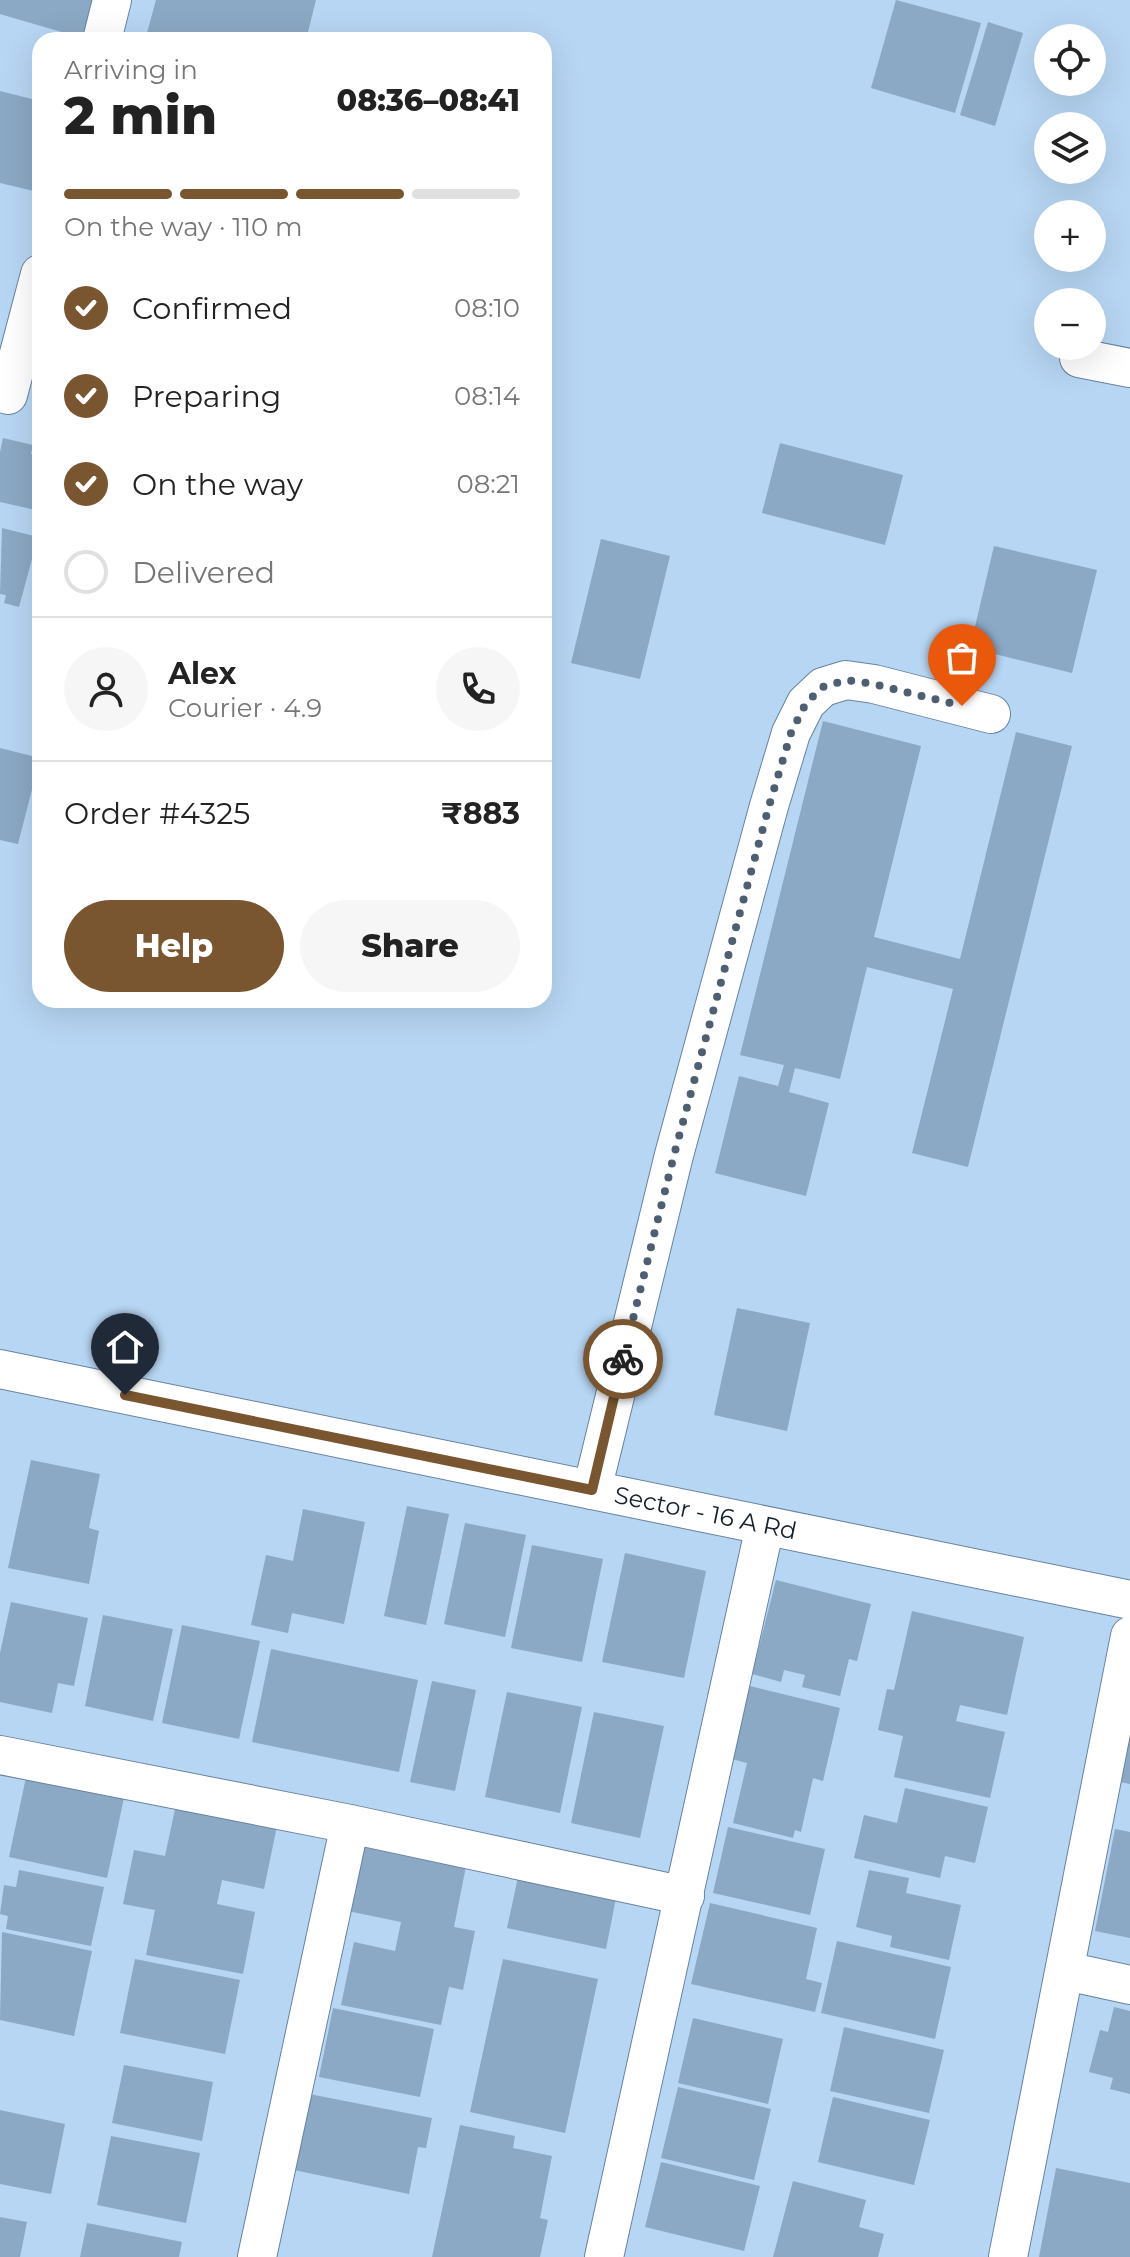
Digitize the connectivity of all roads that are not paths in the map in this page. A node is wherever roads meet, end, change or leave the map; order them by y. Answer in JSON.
{"nodes":[{"id":1,"x":112,"y":0,"type":"edge"},
{"id":2,"x":104,"y":32,"type":"edge"},
{"id":3,"x":32,"y":304,"type":"edge"},
{"id":4,"x":1089,"y":360,"type":"edge"},
{"id":5,"x":1130,"y":368,"type":"edge"},
{"id":6,"x":8,"y":395,"type":"dead end"},
{"id":7,"x":991,"y":714,"type":"dead end"},
{"id":8,"x":0,"y":1369,"type":"edge"},
{"id":9,"x":592,"y":1490,"type":"junction"},
{"id":10,"x":765,"y":1526,"type":"junction"},
{"id":11,"x":1130,"y":1600,"type":"edge"},
{"id":12,"x":1130,"y":1636,"type":"edge"},
{"id":13,"x":0,"y":1755,"type":"edge"},
{"id":14,"x":350,"y":1824,"type":"junction"},
{"id":15,"x":685,"y":1896,"type":"junction"},
{"id":16,"x":1066,"y":1971,"type":"junction"},
{"id":17,"x":1130,"y":1985,"type":"edge"},
{"id":18,"x":257,"y":2257,"type":"edge"},
{"id":19,"x":604,"y":2257,"type":"edge"},
{"id":20,"x":1008,"y":2257,"type":"edge"}],
"edges":[{"from":1,"to":2,"type":"street"},
{"from":3,"to":6,"type":"street"},
{"from":4,"to":5,"type":"street"},
{"from":7,"to":9,"type":"street"},
{"from":8,"to":9,"type":"street","name":"Sector - 16 A Rd"},
{"from":9,"to":10,"type":"street","name":"Sector - 16 A Rd"},
{"from":10,"to":11,"type":"street","name":"Sector - 16 A Rd"},
{"from":10,"to":15,"type":"street"},
{"from":12,"to":16,"type":"street"},
{"from":13,"to":14,"type":"street"},
{"from":14,"to":15,"type":"street"},
{"from":14,"to":18,"type":"street"},
{"from":15,"to":19,"type":"street"},
{"from":16,"to":17,"type":"street"},
{"from":16,"to":20,"type":"street"}]}
